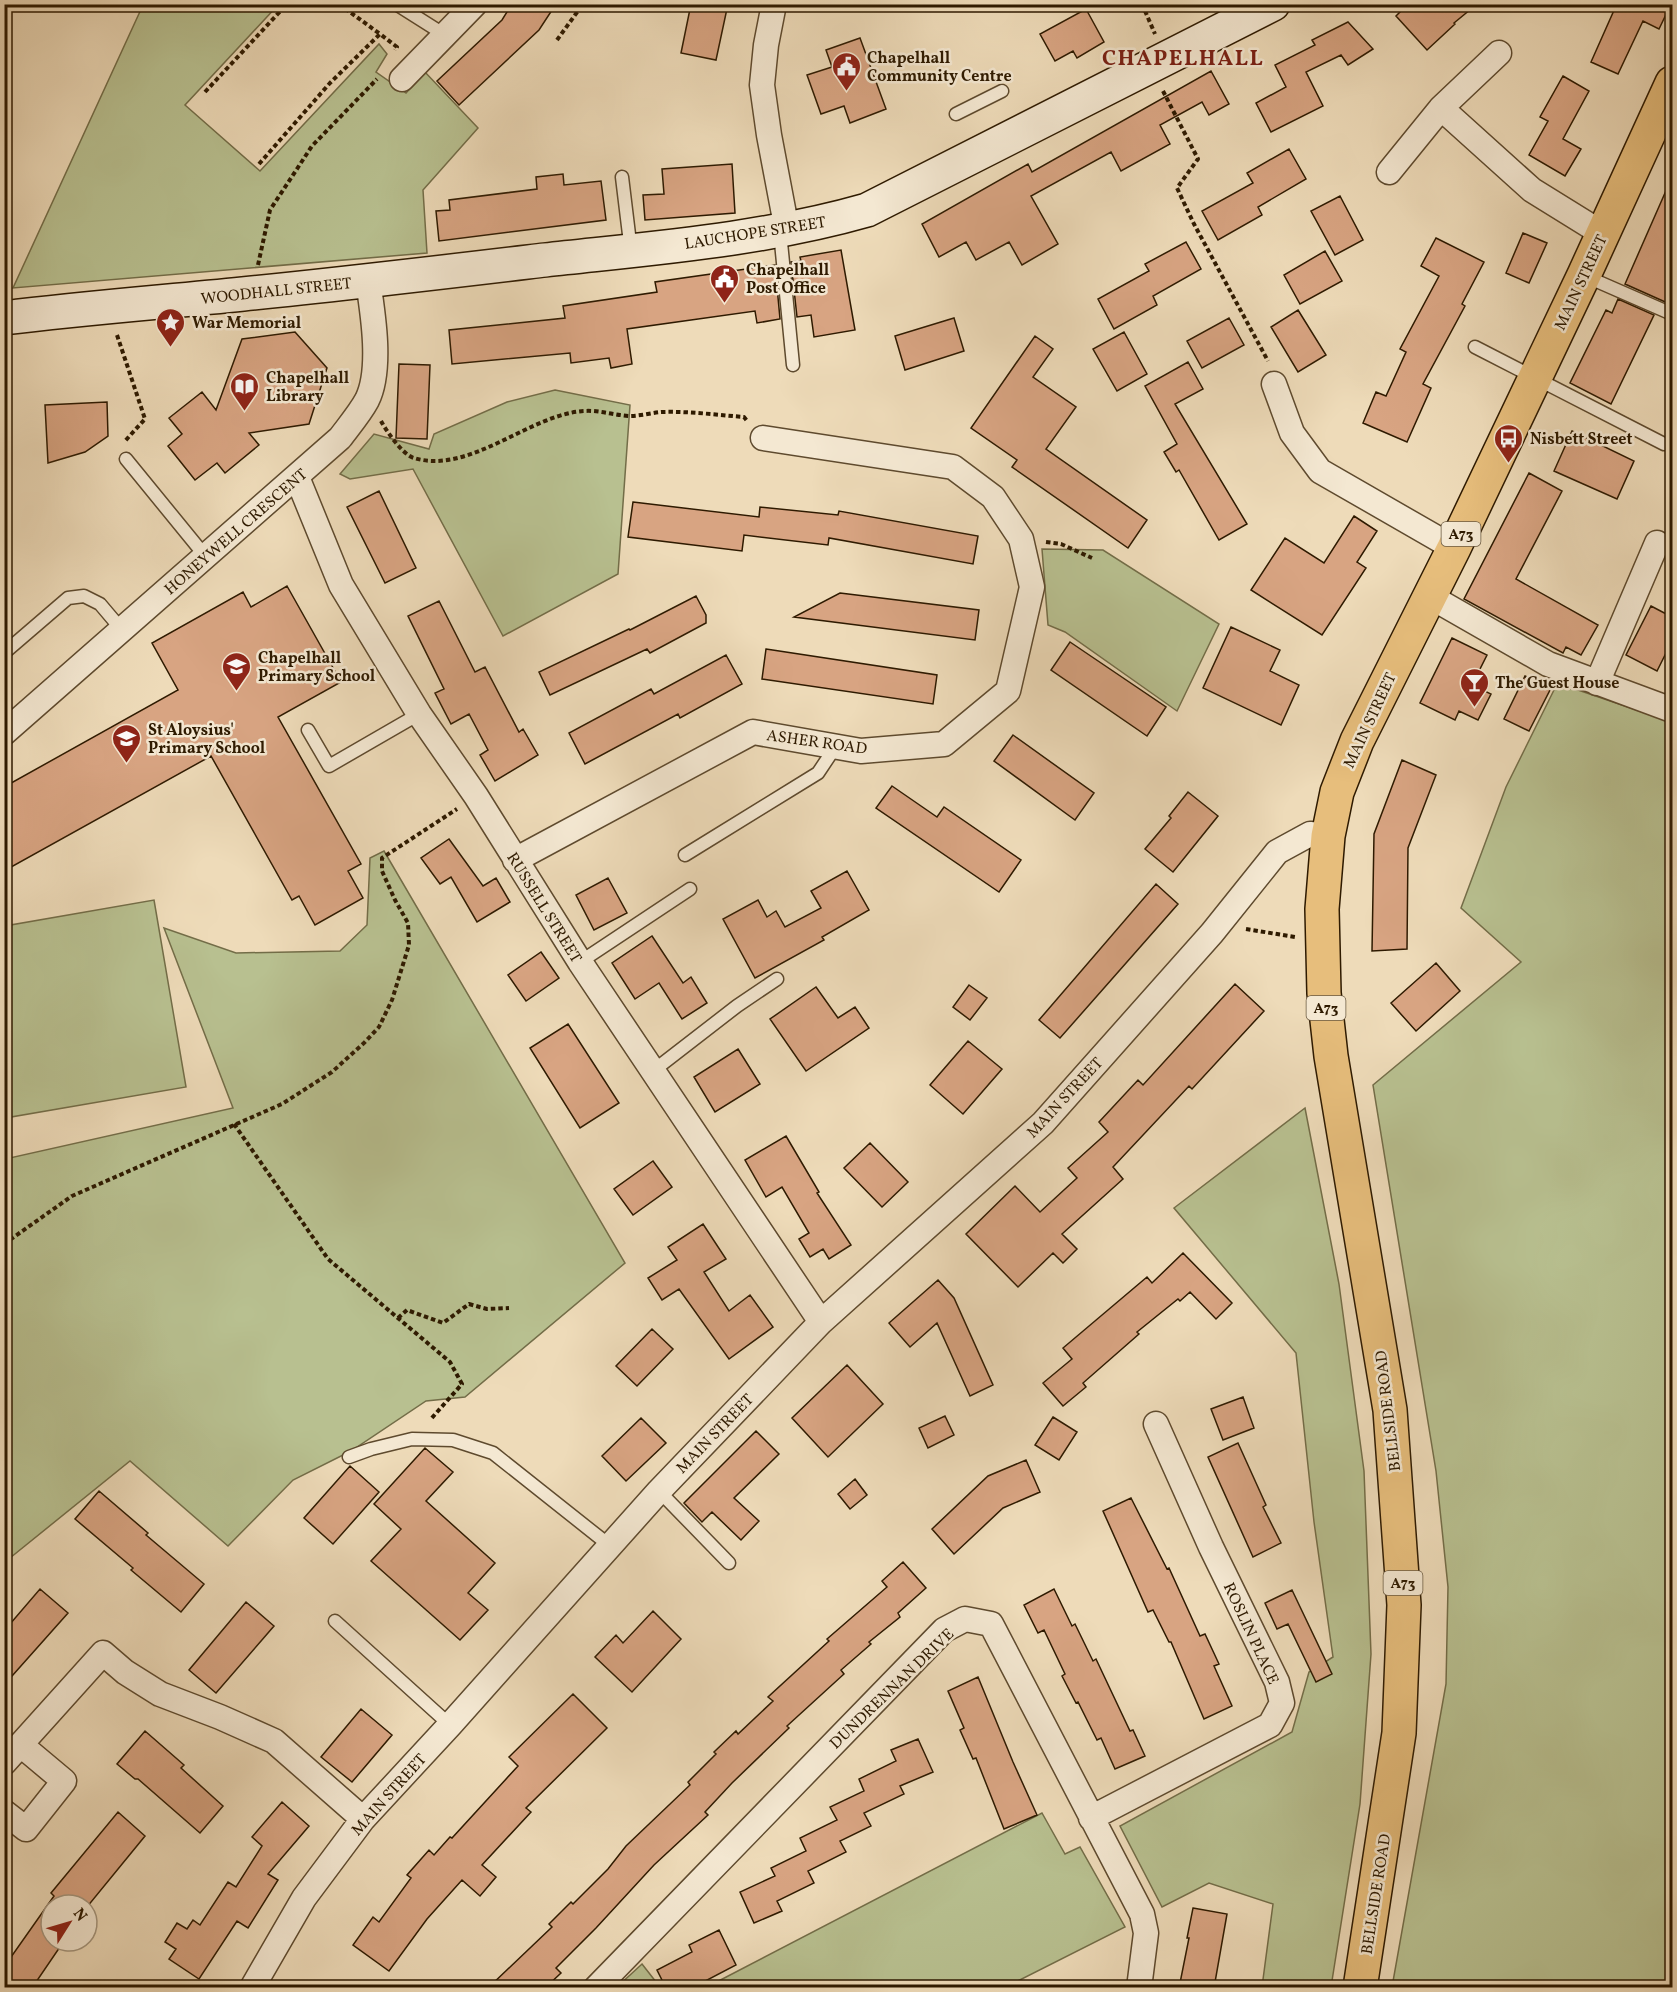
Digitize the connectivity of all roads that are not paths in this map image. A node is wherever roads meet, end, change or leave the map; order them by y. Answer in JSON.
{"nodes":[{"id":1,"x":396,"y":4,"type":"edge"},
{"id":2,"x":475,"y":4,"type":"edge"},
{"id":3,"x":774,"y":4,"type":"edge"},
{"id":4,"x":1273,"y":4,"type":"edge"},
{"id":5,"x":445,"y":35,"type":"junction"},
{"id":6,"x":1498,"y":53,"type":"dead end"},
{"id":7,"x":402,"y":79,"type":"road end"},
{"id":8,"x":1672,"y":83,"type":"edge"},
{"id":9,"x":1002,"y":91,"type":"dead end"},
{"id":10,"x":1441,"y":108,"type":"junction"},
{"id":11,"x":956,"y":114,"type":"dead end"},
{"id":12,"x":1664,"y":127,"type":"edge"},
{"id":13,"x":1389,"y":172,"type":"dead end"},
{"id":14,"x":622,"y":177,"type":"dead end"},
{"id":15,"x":784,"y":230,"type":"junction"},
{"id":16,"x":1603,"y":234,"type":"junction"},
{"id":17,"x":631,"y":251,"type":"junction"},
{"id":18,"x":1584,"y":275,"type":"junction"},
{"id":19,"x":368,"y":281,"type":"junction"},
{"id":20,"x":1672,"y":314,"type":"edge"},
{"id":21,"x":4,"y":318,"type":"edge"},
{"id":22,"x":1475,"y":347,"type":"dead end"},
{"id":23,"x":793,"y":365,"type":"dead end"},
{"id":24,"x":1534,"y":378,"type":"junction"},
{"id":25,"x":1275,"y":384,"type":"road end"},
{"id":26,"x":763,"y":438,"type":"road end"},
{"id":27,"x":1664,"y":444,"type":"dead end"},
{"id":28,"x":126,"y":459,"type":"road end"},
{"id":29,"x":297,"y":477,"type":"junction"},
{"id":30,"x":1657,"y":543,"type":"dead end"},
{"id":31,"x":1454,"y":548,"type":"junction"},
{"id":32,"x":206,"y":557,"type":"junction"},
{"id":33,"x":1431,"y":597,"type":"junction"},
{"id":34,"x":122,"y":630,"type":"junction"},
{"id":35,"x":4,"y":652,"type":"edge"},
{"id":36,"x":1597,"y":682,"type":"junction"},
{"id":37,"x":1672,"y":710,"type":"edge"},
{"id":38,"x":419,"y":714,"type":"junction"},
{"id":39,"x":308,"y":730,"type":"dead end"},
{"id":40,"x":4,"y":733,"type":"edge"},
{"id":41,"x":836,"y":746,"type":"junction"},
{"id":42,"x":1328,"y":836,"type":"junction"},
{"id":43,"x":685,"y":855,"type":"dead end"},
{"id":44,"x":515,"y":860,"type":"junction"},
{"id":45,"x":690,"y":889,"type":"dead end"},
{"id":46,"x":580,"y":962,"type":"junction"},
{"id":47,"x":777,"y":979,"type":"dead end"},
{"id":48,"x":653,"y":1071,"type":"junction"},
{"id":49,"x":821,"y":1322,"type":"junction"},
{"id":50,"x":1156,"y":1424,"type":"dead end"},
{"id":51,"x":349,"y":1456,"type":"dead end"},
{"id":52,"x":659,"y":1491,"type":"junction"},
{"id":53,"x":609,"y":1545,"type":"junction"},
{"id":54,"x":729,"y":1563,"type":"dead end"},
{"id":55,"x":335,"y":1621,"type":"dead end"},
{"id":56,"x":450,"y":1725,"type":"junction"},
{"id":57,"x":21,"y":1744,"type":"junction"},
{"id":58,"x":4,"y":1763,"type":"edge"},
{"id":59,"x":4,"y":1812,"type":"edge"},
{"id":60,"x":1091,"y":1818,"type":"junction"},
{"id":61,"x":363,"y":1819,"type":"junction"},
{"id":62,"x":252,"y":1988,"type":"edge"},
{"id":63,"x":596,"y":1988,"type":"edge"},
{"id":64,"x":1139,"y":1988,"type":"edge"},
{"id":65,"x":1360,"y":1988,"type":"edge"}],
"edges":[{"from":1,"to":5,"type":"lane"},
{"from":2,"to":5,"type":"street"},
{"from":3,"to":15,"type":"street"},
{"from":4,"to":15,"type":"street","name":"LAUCHOPE STREET"},
{"from":5,"to":7,"type":"street"},
{"from":6,"to":10,"type":"street"},
{"from":8,"to":12,"type":"main road","name":"MAIN STREET","number":"A73"},
{"from":9,"to":11,"type":"lane"},
{"from":10,"to":13,"type":"street"},
{"from":10,"to":16,"type":"street"},
{"from":12,"to":16,"type":"main road","name":"MAIN STREET","number":"A73"},
{"from":14,"to":17,"type":"lane"},
{"from":15,"to":17,"type":"street","name":"LAUCHOPE STREET"},
{"from":15,"to":23,"type":"lane"},
{"from":16,"to":18,"type":"main road","name":"MAIN STREET","number":"A73"},
{"from":17,"to":19,"type":"street","name":"LAUCHOPE STREET"},
{"from":18,"to":20,"type":"lane"},
{"from":18,"to":24,"type":"main road","name":"MAIN STREET","number":"A73"},
{"from":19,"to":21,"type":"street","name":"WOODHALL STREET"},
{"from":19,"to":29,"type":"street","name":"HONEYWELL CRESCENT"},
{"from":22,"to":24,"type":"lane"},
{"from":24,"to":27,"type":"lane"},
{"from":24,"to":31,"type":"main road","name":"MAIN STREET","number":"A73"},
{"from":25,"to":31,"type":"street"},
{"from":26,"to":41,"type":"street","name":"ASHER ROAD"},
{"from":28,"to":32,"type":"lane"},
{"from":29,"to":32,"type":"street","name":"HONEYWELL CRESCENT"},
{"from":29,"to":38,"type":"street","name":"RUSSELL STREET"},
{"from":30,"to":36,"type":"street"},
{"from":31,"to":33,"type":"main road","name":"MAIN STREET","number":"A73"},
{"from":32,"to":34,"type":"street","name":"HONEYWELL CRESCENT"},
{"from":33,"to":36,"type":"street"},
{"from":33,"to":42,"type":"main road","name":"MAIN STREET","number":"A73"},
{"from":34,"to":35,"type":"lane"},
{"from":34,"to":40,"type":"street","name":"HONEYWELL CRESCENT"},
{"from":36,"to":37,"type":"street"},
{"from":38,"to":39,"type":"lane"},
{"from":38,"to":44,"type":"street","name":"RUSSELL STREET"},
{"from":41,"to":43,"type":"lane"},
{"from":41,"to":44,"type":"street","name":"ASHER ROAD"},
{"from":42,"to":49,"type":"street","name":"MAIN STREET"},
{"from":42,"to":65,"type":"main road","name":"BELLSIDE ROAD","number":"A73"},
{"from":44,"to":46,"type":"street","name":"RUSSELL STREET"},
{"from":45,"to":46,"type":"lane"},
{"from":46,"to":48,"type":"street","name":"RUSSELL STREET"},
{"from":47,"to":48,"type":"lane"},
{"from":48,"to":49,"type":"street","name":"RUSSELL STREET"},
{"from":49,"to":52,"type":"street","name":"MAIN STREET"},
{"from":50,"to":60,"type":"street","name":"ROSLIN PLACE"},
{"from":51,"to":53,"type":"lane"},
{"from":52,"to":53,"type":"street","name":"MAIN STREET"},
{"from":52,"to":54,"type":"lane"},
{"from":53,"to":56,"type":"street","name":"MAIN STREET"},
{"from":55,"to":56,"type":"lane"},
{"from":56,"to":61,"type":"street","name":"MAIN STREET"},
{"from":57,"to":58,"type":"street"},
{"from":57,"to":59,"type":"street"},
{"from":57,"to":61,"type":"street"},
{"from":60,"to":63,"type":"street","name":"DUNDRENNAN DRIVE"},
{"from":60,"to":64,"type":"street","name":"DUNDRENNAN DRIVE"},
{"from":61,"to":62,"type":"street","name":"MAIN STREET"}]}
